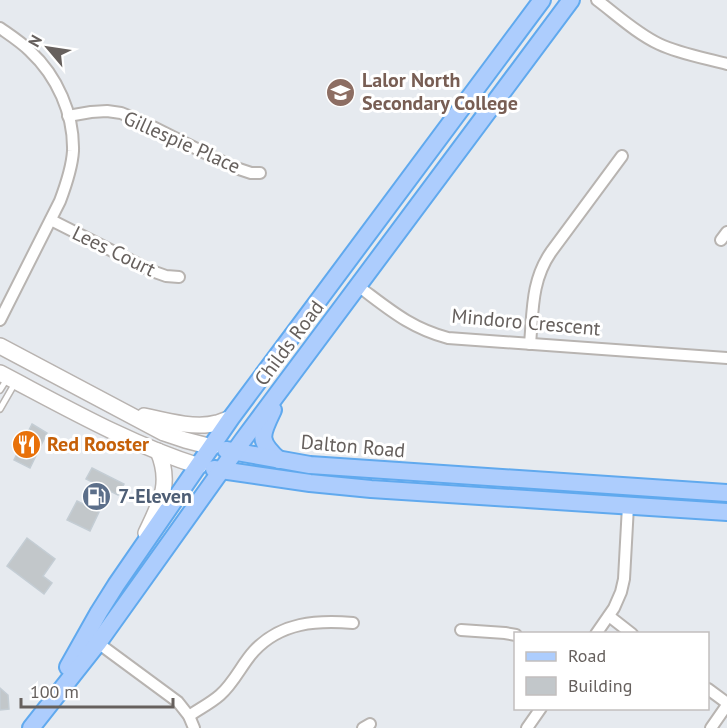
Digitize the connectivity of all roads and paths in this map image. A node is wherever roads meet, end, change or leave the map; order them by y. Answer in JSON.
{"nodes":[{"id":1,"x":542,"y":0,"type":"edge"},
{"id":2,"x":571,"y":0,"type":"edge"},
{"id":3,"x":597,"y":0,"type":"edge"},
{"id":4,"x":0,"y":28,"type":"edge"},
{"id":5,"x":727,"y":64,"type":"edge"},
{"id":6,"x":68,"y":116,"type":"junction"},
{"id":7,"x":622,"y":156,"type":"dead end"},
{"id":8,"x":260,"y":173,"type":"dead end"},
{"id":9,"x":51,"y":220,"type":"junction"},
{"id":10,"x":339,"y":272,"type":"junction"},
{"id":11,"x":179,"y":277,"type":"dead end"},
{"id":12,"x":358,"y":286,"type":"junction"},
{"id":13,"x":0,"y":320,"type":"edge"},
{"id":14,"x":530,"y":345,"type":"junction"},
{"id":15,"x":0,"y":346,"type":"edge"},
{"id":16,"x":727,"y":358,"type":"edge"},
{"id":17,"x":6,"y":381,"type":"edge"},
{"id":18,"x":286,"y":384,"type":"junction"},
{"id":19,"x":0,"y":409,"type":"edge"},
{"id":20,"x":126,"y":413,"type":"junction"},
{"id":21,"x":231,"y":418,"type":"junction"},
{"id":22,"x":212,"y":447,"type":"junction"},
{"id":23,"x":158,"y":451,"type":"junction"},
{"id":24,"x":235,"y":451,"type":"junction"},
{"id":25,"x":279,"y":460,"type":"junction"},
{"id":26,"x":199,"y":466,"type":"junction"},
{"id":27,"x":222,"y":470,"type":"junction"},
{"id":28,"x":629,"y":487,"type":"junction"},
{"id":29,"x":727,"y":494,"type":"edge"},
{"id":30,"x":628,"y":506,"type":"junction"},
{"id":31,"x":727,"y":512,"type":"edge"},
{"id":32,"x":134,"y":558,"type":"junction"},
{"id":33,"x":99,"y":612,"type":"junction"},
{"id":34,"x":119,"y":613,"type":"junction"},
{"id":35,"x":609,"y":616,"type":"junction"},
{"id":36,"x":353,"y":623,"type":"dead end"},
{"id":37,"x":461,"y":630,"type":"dead end"},
{"id":38,"x":597,"y":632,"type":"edge"},
{"id":39,"x":632,"y":632,"type":"edge"},
{"id":40,"x":514,"y":635,"type":"edge"},
{"id":41,"x":92,"y":639,"type":"junction"},
{"id":42,"x":709,"y":690,"type":"edge"},
{"id":43,"x":727,"y":704,"type":"edge"},
{"id":44,"x":540,"y":710,"type":"edge"},
{"id":45,"x":189,"y":716,"type":"junction"},
{"id":46,"x":31,"y":728,"type":"edge"},
{"id":47,"x":194,"y":728,"type":"edge"},
{"id":48,"x":527,"y":728,"type":"edge"},
{"id":49,"x":711,"y":728,"type":"edge"}],
"edges":[{"from":1,"to":10,"type":"main road","name":"Childs Road"},
{"from":2,"to":12,"type":"main road","name":"Childs Road"},
{"from":3,"to":5,"type":"street"},
{"from":4,"to":6,"type":"street"},
{"from":6,"to":8,"type":"street","name":"Gillespie Place"},
{"from":6,"to":9,"type":"street"},
{"from":7,"to":14,"type":"street"},
{"from":9,"to":11,"type":"street","name":"Lees Court"},
{"from":9,"to":13,"type":"street"},
{"from":10,"to":12,"type":"main road","name":"Mindoro Crescent"},
{"from":10,"to":21,"type":"main road","name":"Childs Road"},
{"from":12,"to":14,"type":"street","name":"Mindoro Crescent"},
{"from":12,"to":18,"type":"main road","name":"Childs Road"},
{"from":14,"to":16,"type":"street","name":"Mindoro Crescent"},
{"from":15,"to":20,"type":"main road","name":"Dalton Road"},
{"from":17,"to":19,"type":"lane"},
{"from":17,"to":23,"type":"main road","name":"Dalton Road"},
{"from":18,"to":24,"type":"main road","name":"Childs Road"},
{"from":18,"to":25,"type":"main road"},
{"from":20,"to":21,"type":"main road"},
{"from":20,"to":22,"type":"main road","name":"Dalton Road"},
{"from":21,"to":22,"type":"main road","name":"Childs Road"},
{"from":22,"to":24,"type":"main road","name":"Dalton Road"},
{"from":22,"to":26,"type":"main road","name":"Childs Road"},
{"from":23,"to":26,"type":"main road","name":"Dalton Road"},
{"from":23,"to":32,"type":"main road"},
{"from":24,"to":25,"type":"main road","name":"Dalton Road"},
{"from":24,"to":27,"type":"main road","name":"Childs Road"},
{"from":25,"to":28,"type":"main road","name":"Dalton Road"},
{"from":26,"to":27,"type":"main road","name":"Dalton Road"},
{"from":26,"to":32,"type":"main road","name":"Childs Road"},
{"from":27,"to":30,"type":"main road","name":"Dalton Road"},
{"from":27,"to":34,"type":"main road","name":"Childs Road"},
{"from":28,"to":29,"type":"main road","name":"Dalton Road"},
{"from":28,"to":30,"type":"main road"},
{"from":30,"to":31,"type":"main road","name":"Dalton Road"},
{"from":30,"to":35,"type":"street"},
{"from":32,"to":33,"type":"main road","name":"Childs Road"},
{"from":33,"to":34,"type":"main road"},
{"from":33,"to":41,"type":"main road","name":"Childs Road"},
{"from":34,"to":41,"type":"main road","name":"Childs Road"},
{"from":35,"to":38,"type":"street"},
{"from":35,"to":39,"type":"street"},
{"from":36,"to":45,"type":"street"},
{"from":37,"to":40,"type":"street"},
{"from":41,"to":45,"type":"street"},
{"from":41,"to":46,"type":"main road","name":"Childs Road"},
{"from":42,"to":43,"type":"street"},
{"from":43,"to":49,"type":"street"},
{"from":44,"to":48,"type":"street"},
{"from":45,"to":47,"type":"street"}]}
